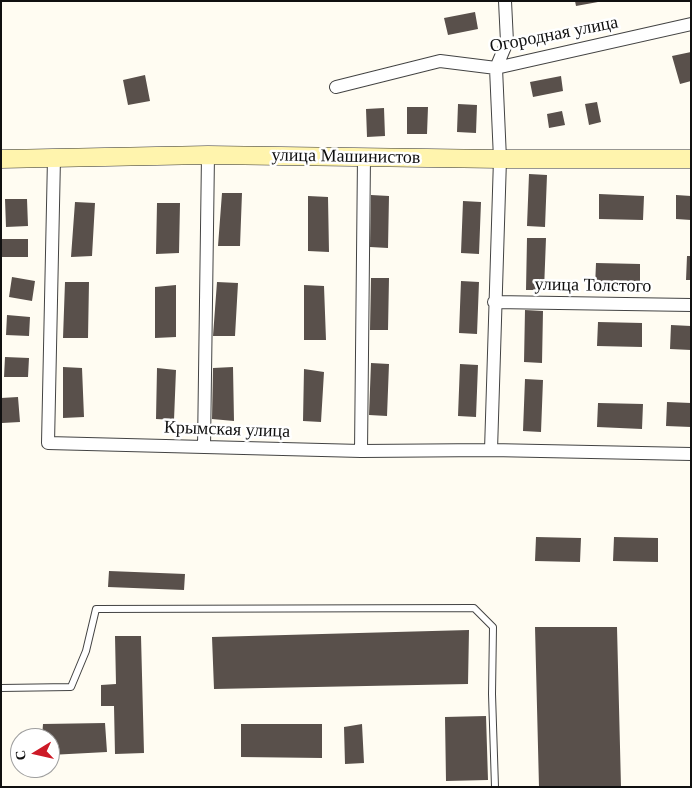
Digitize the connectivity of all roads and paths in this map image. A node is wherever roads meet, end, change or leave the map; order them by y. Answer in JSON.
{"nodes":[{"id":1,"x":505,"y":1,"type":"edge"},
{"id":2,"x":691,"y":24,"type":"edge"},
{"id":3,"x":496,"y":68,"type":"junction"},
{"id":4,"x":336,"y":87,"type":"dead end"},
{"id":5,"x":208,"y":155,"type":"junction"},
{"id":6,"x":1,"y":158,"type":"edge"},
{"id":7,"x":54,"y":158,"type":"junction"},
{"id":8,"x":364,"y":158,"type":"junction"},
{"id":9,"x":691,"y":158,"type":"edge"},
{"id":10,"x":500,"y":159,"type":"junction"},
{"id":11,"x":494,"y":302,"type":"junction"},
{"id":12,"x":691,"y":305,"type":"edge"},
{"id":13,"x":204,"y":447,"type":"junction"},
{"id":14,"x":491,"y":450,"type":"junction"},
{"id":15,"x":361,"y":451,"type":"junction"},
{"id":16,"x":691,"y":454,"type":"edge"},
{"id":17,"x":1,"y":688,"type":"edge"},
{"id":18,"x":495,"y":787,"type":"edge"}],
"edges":[{"from":1,"to":3,"type":"street"},
{"from":2,"to":3,"type":"street","name":"Огородная улица"},
{"from":3,"to":4,"type":"street","name":"Огородная улица"},
{"from":3,"to":10,"type":"street"},
{"from":5,"to":7,"type":"street","name":"улица Машинистов"},
{"from":5,"to":8,"type":"street","name":"улица Машинистов"},
{"from":5,"to":13,"type":"street"},
{"from":6,"to":7,"type":"street","name":"улица Машинистов"},
{"from":7,"to":13,"type":"street","name":"Крымская улица"},
{"from":8,"to":10,"type":"street","name":"улица Машинистов"},
{"from":8,"to":15,"type":"street"},
{"from":9,"to":10,"type":"street","name":"улица Машинистов"},
{"from":10,"to":11,"type":"street"},
{"from":11,"to":12,"type":"street","name":"улица Толстого"},
{"from":11,"to":14,"type":"street"},
{"from":13,"to":15,"type":"street","name":"Крымская улица"},
{"from":14,"to":15,"type":"street","name":"Крымская улица"},
{"from":14,"to":16,"type":"street","name":"Крымская улица"},
{"from":17,"to":18,"type":"lane"}]}
